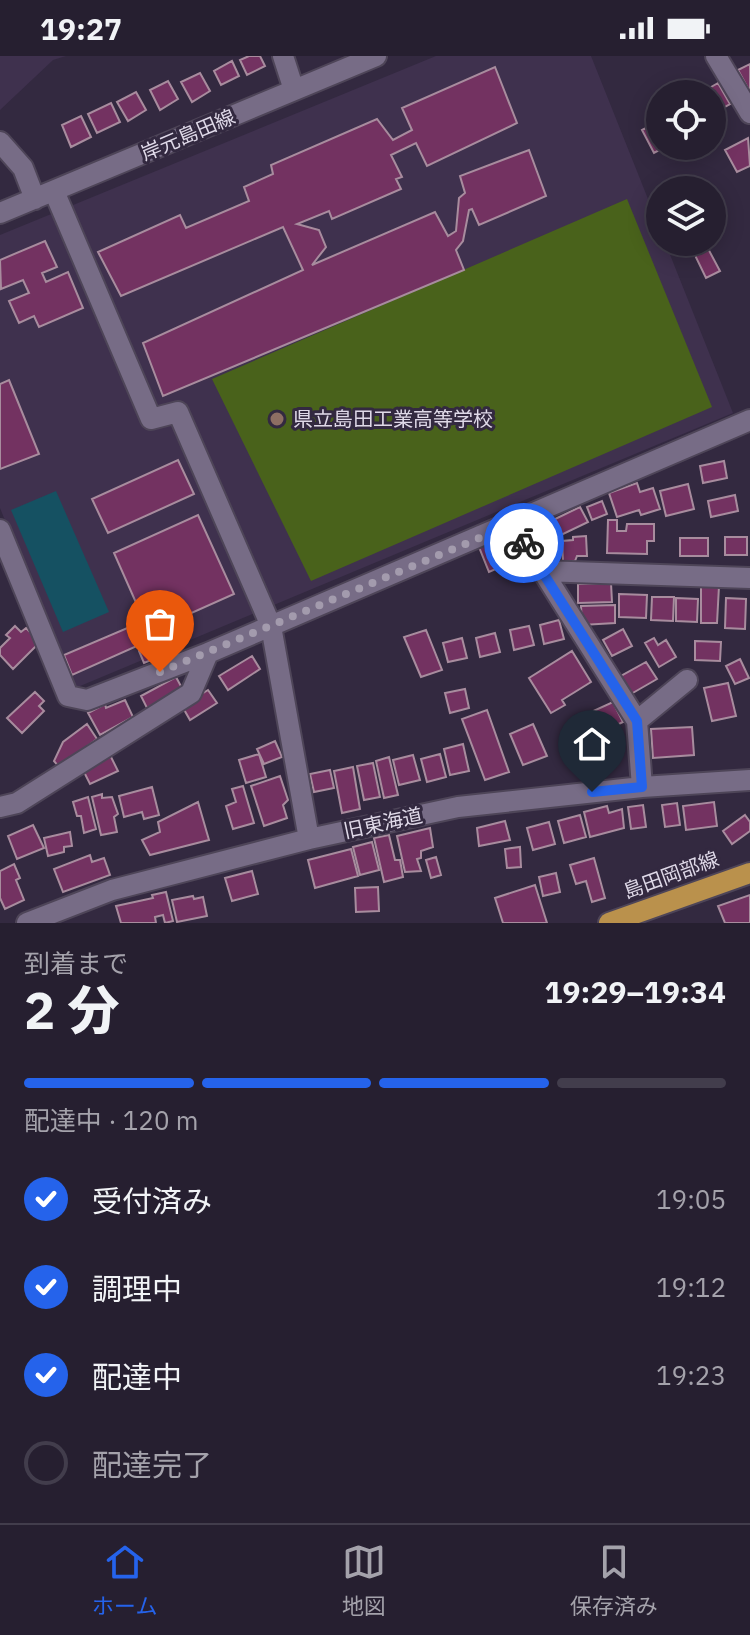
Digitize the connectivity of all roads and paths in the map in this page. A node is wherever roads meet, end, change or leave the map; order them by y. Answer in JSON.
{"nodes":[{"id":1,"x":283,"y":56,"type":"edge"},
{"id":2,"x":376,"y":56,"type":"edge"},
{"id":3,"x":716,"y":56,"type":"edge"},
{"id":4,"x":294,"y":90,"type":"junction"},
{"id":5,"x":750,"y":113,"type":"edge"},
{"id":6,"x":0,"y":142,"type":"edge"},
{"id":7,"x":54,"y":191,"type":"junction"},
{"id":8,"x":35,"y":199,"type":"junction"},
{"id":9,"x":0,"y":213,"type":"edge"},
{"id":10,"x":750,"y":420,"type":"edge"},
{"id":11,"x":513,"y":524,"type":"junction"},
{"id":12,"x":0,"y":530,"type":"edge"},
{"id":13,"x":541,"y":571,"type":"junction"},
{"id":14,"x":750,"y":578,"type":"edge"},
{"id":15,"x":271,"y":626,"type":"junction"},
{"id":16,"x":208,"y":653,"type":"junction"},
{"id":17,"x":687,"y":680,"type":"dead end"},
{"id":18,"x":637,"y":721,"type":"junction"},
{"id":19,"x":750,"y":780,"type":"edge"},
{"id":20,"x":642,"y":787,"type":"junction"},
{"id":21,"x":0,"y":807,"type":"edge"},
{"id":22,"x":309,"y":839,"type":"junction"},
{"id":23,"x":750,"y":873,"type":"edge"},
{"id":24,"x":27,"y":923,"type":"edge"},
{"id":25,"x":609,"y":923,"type":"edge"}],
"edges":[{"from":1,"to":4,"type":"street"},
{"from":2,"to":4,"type":"street","name":"岸元島田線"},
{"from":3,"to":5,"type":"street"},
{"from":4,"to":7,"type":"street","name":"岸元島田線"},
{"from":6,"to":8,"type":"street"},
{"from":7,"to":8,"type":"street","name":"岸元島田線"},
{"from":7,"to":15,"type":"street"},
{"from":8,"to":9,"type":"street","name":"岸元島田線"},
{"from":10,"to":11,"type":"street"},
{"from":11,"to":13,"type":"street"},
{"from":11,"to":15,"type":"street"},
{"from":12,"to":16,"type":"street"},
{"from":13,"to":14,"type":"street"},
{"from":13,"to":18,"type":"street"},
{"from":15,"to":16,"type":"street"},
{"from":15,"to":22,"type":"street"},
{"from":16,"to":21,"type":"street"},
{"from":17,"to":18,"type":"street"},
{"from":18,"to":20,"type":"street"},
{"from":19,"to":20,"type":"street","name":"旧東海道"},
{"from":20,"to":22,"type":"street","name":"旧東海道"},
{"from":22,"to":24,"type":"street","name":"旧東海道"},
{"from":23,"to":25,"type":"main road","name":"島田岡部線"}]}
